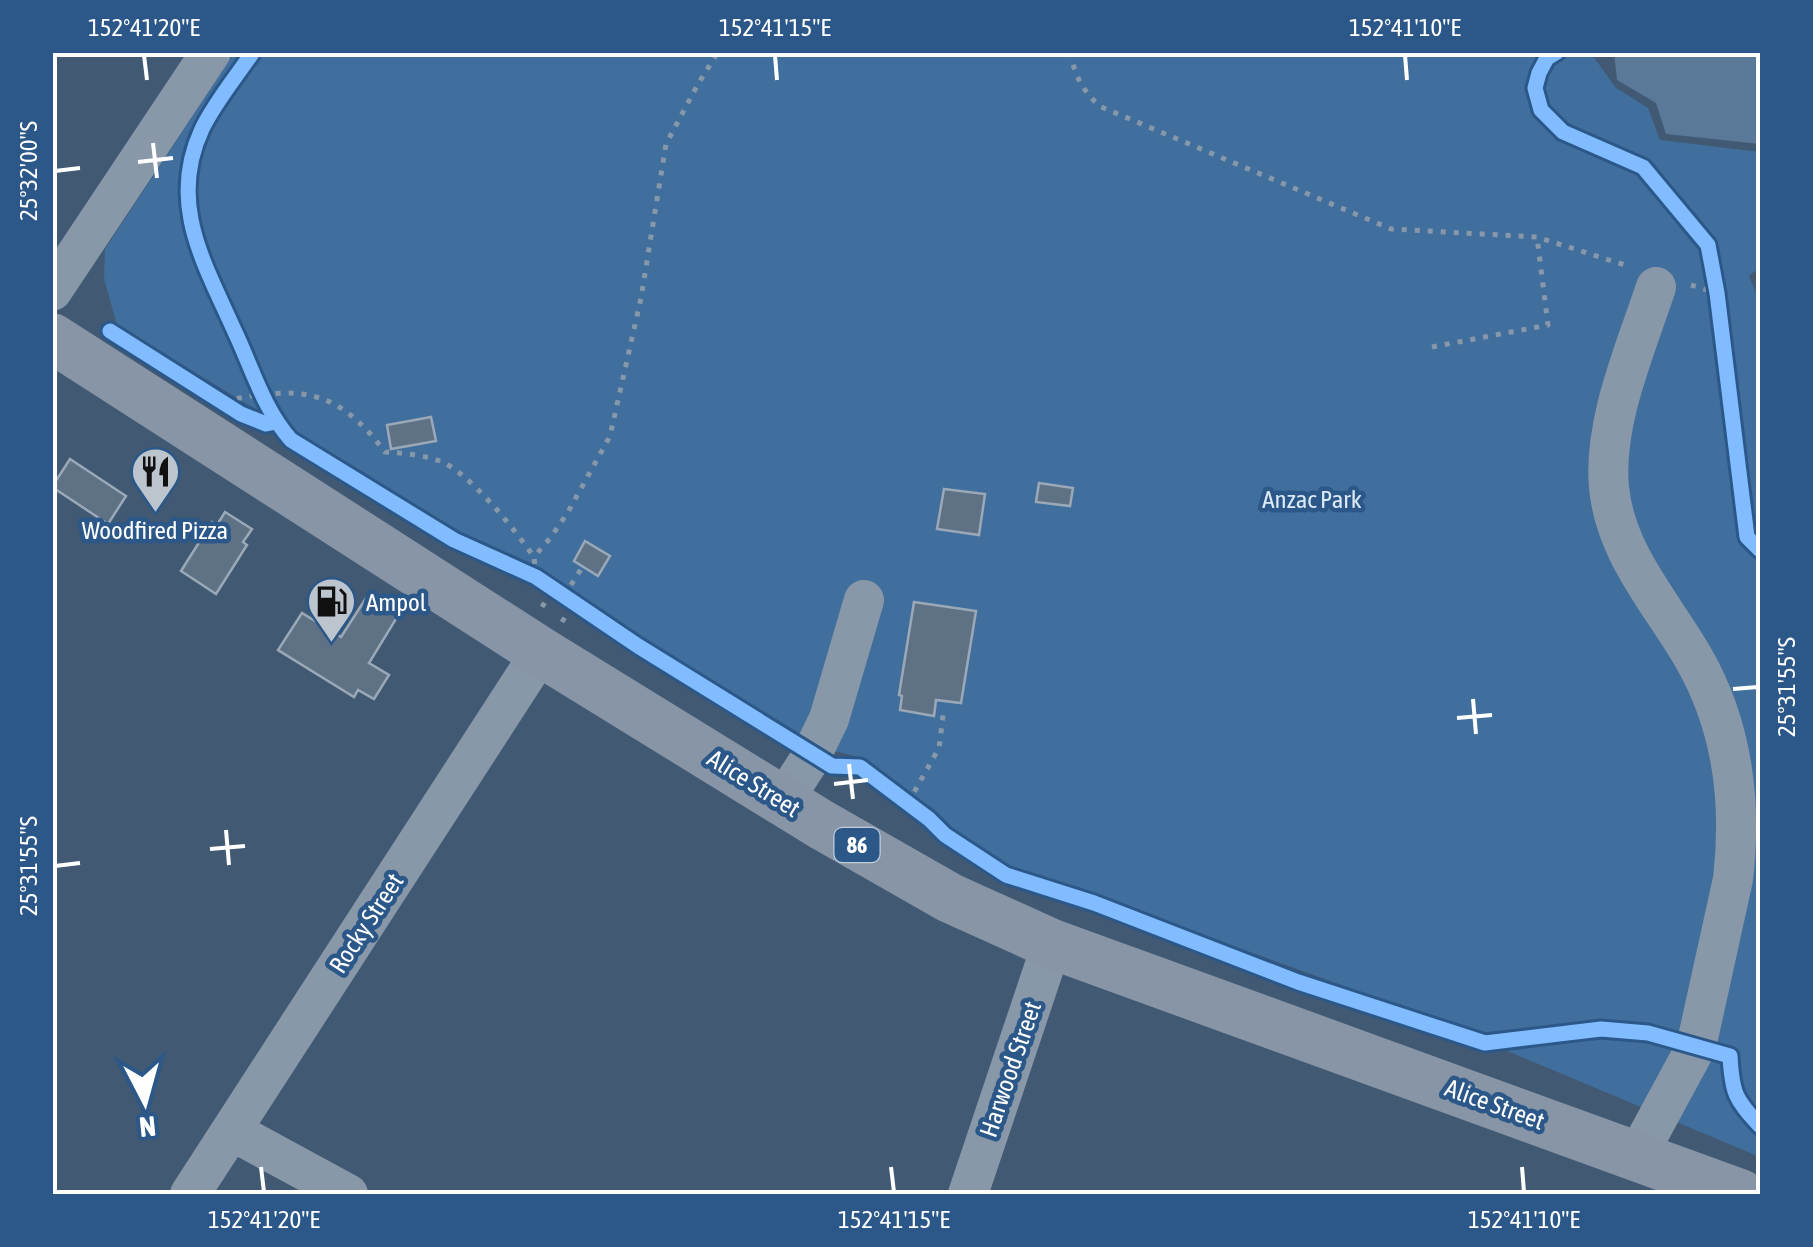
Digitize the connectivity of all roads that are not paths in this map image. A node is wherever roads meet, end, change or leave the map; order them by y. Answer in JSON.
{"nodes":[{"id":1,"x":211,"y":52,"type":"edge"},
{"id":2,"x":1655,"y":278,"type":"road end"},
{"id":3,"x":52,"y":292,"type":"edge"},
{"id":4,"x":52,"y":338,"type":"edge"},
{"id":5,"x":864,"y":600,"type":"dead end"},
{"id":6,"x":546,"y":631,"type":"junction"},
{"id":7,"x":782,"y":801,"type":"junction"},
{"id":8,"x":1052,"y":944,"type":"junction"},
{"id":9,"x":232,"y":1131,"type":"junction"},
{"id":10,"x":1637,"y":1156,"type":"junction"},
{"id":11,"x":190,"y":1194,"type":"edge"},
{"id":12,"x":348,"y":1194,"type":"edge"},
{"id":13,"x":968,"y":1194,"type":"edge"},
{"id":14,"x":1740,"y":1194,"type":"edge"}],
"edges":[{"from":1,"to":3,"type":"street"},
{"from":2,"to":10,"type":"street"},
{"from":4,"to":6,"type":"main road","name":"Alice Street","number":"86"},
{"from":5,"to":7,"type":"street"},
{"from":6,"to":7,"type":"main road","name":"Alice Street","number":"86"},
{"from":6,"to":9,"type":"street","name":"Rocky Street"},
{"from":7,"to":8,"type":"main road","name":"Alice Street","number":"86"},
{"from":8,"to":10,"type":"main road","name":"Alice Street","number":"86"},
{"from":8,"to":13,"type":"street","name":"Harwood Street"},
{"from":9,"to":11,"type":"street","name":"Rocky Street"},
{"from":9,"to":12,"type":"street"},
{"from":10,"to":14,"type":"main road","name":"Alice Street","number":"86"}]}
